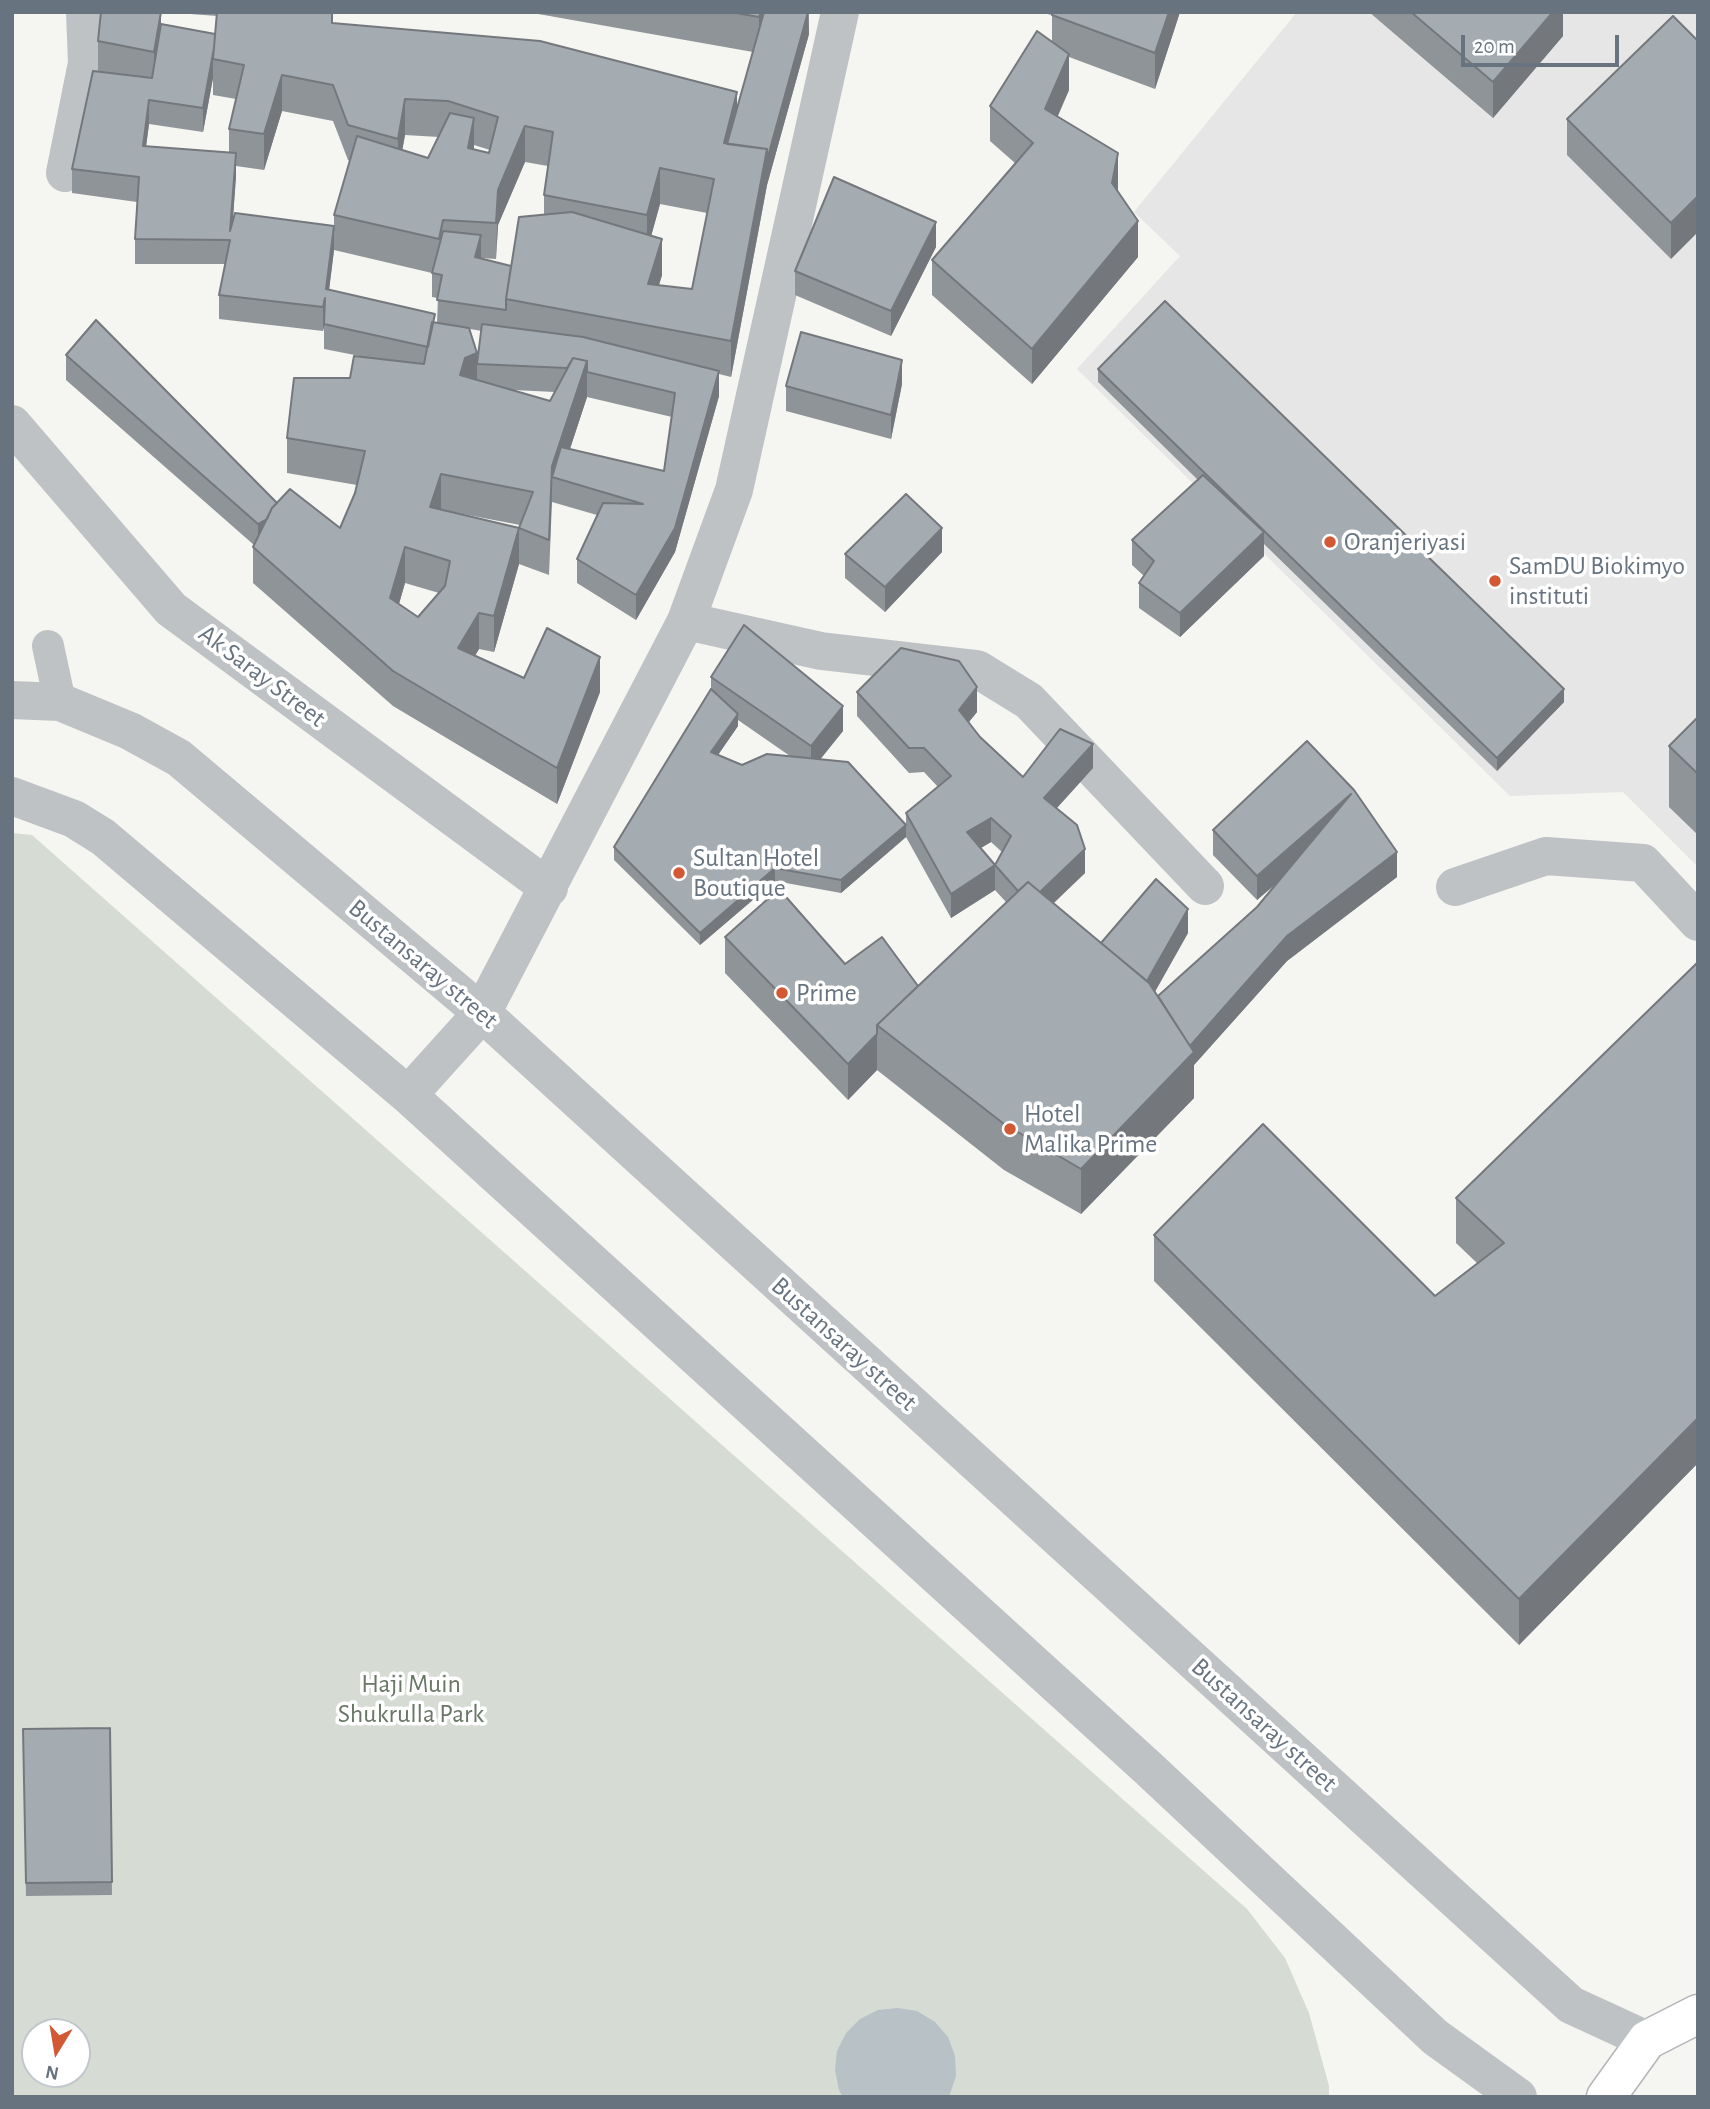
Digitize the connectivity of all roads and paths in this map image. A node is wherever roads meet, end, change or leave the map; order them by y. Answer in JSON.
{"nodes":[{"id":1,"x":85,"y":12,"type":"edge"},
{"id":2,"x":840,"y":12,"type":"edge"},
{"id":3,"x":65,"y":173,"type":"dead end"},
{"id":4,"x":12,"y":424,"type":"edge"},
{"id":5,"x":686,"y":621,"type":"junction"},
{"id":6,"x":48,"y":646,"type":"dead end"},
{"id":7,"x":12,"y":700,"type":"edge"},
{"id":8,"x":60,"y":702,"type":"junction"},
{"id":9,"x":12,"y":796,"type":"edge"},
{"id":10,"x":1205,"y":886,"type":"dead end"},
{"id":11,"x":1455,"y":887,"type":"dead end"},
{"id":12,"x":549,"y":888,"type":"junction"},
{"id":13,"x":1698,"y":922,"type":"edge"},
{"id":14,"x":482,"y":1013,"type":"junction"},
{"id":15,"x":408,"y":1095,"type":"junction"},
{"id":16,"x":1698,"y":2014,"type":"edge"},
{"id":17,"x":1647,"y":2040,"type":"junction"},
{"id":18,"x":1518,"y":2097,"type":"edge"},
{"id":19,"x":1606,"y":2097,"type":"edge"}],
"edges":[{"from":1,"to":3,"type":"street"},
{"from":2,"to":5,"type":"street"},
{"from":4,"to":12,"type":"street","name":"Ak Saray Street"},
{"from":5,"to":10,"type":"street"},
{"from":5,"to":12,"type":"street"},
{"from":6,"to":8,"type":"lane"},
{"from":7,"to":8,"type":"street","name":"Bustansaray street"},
{"from":8,"to":14,"type":"street","name":"Bustansaray street"},
{"from":9,"to":15,"type":"street"},
{"from":11,"to":13,"type":"street"},
{"from":12,"to":14,"type":"street"},
{"from":14,"to":15,"type":"street"},
{"from":14,"to":17,"type":"street","name":"Bustansaray street"},
{"from":15,"to":18,"type":"street"},
{"from":16,"to":17,"type":"main road"},
{"from":17,"to":19,"type":"main road"}]}
